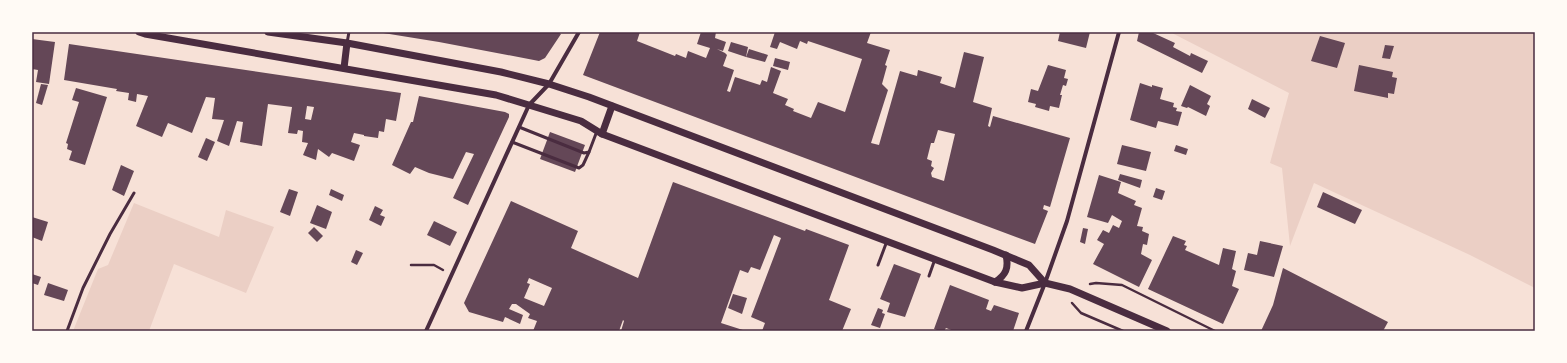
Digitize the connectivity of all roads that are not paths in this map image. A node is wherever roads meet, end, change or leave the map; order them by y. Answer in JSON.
{"nodes":[{"id":1,"x":140,"y":32,"type":"edge"},
{"id":2,"x":268,"y":32,"type":"edge"},
{"id":3,"x":349,"y":32,"type":"edge"},
{"id":4,"x":579,"y":32,"type":"edge"},
{"id":5,"x":1119,"y":32,"type":"edge"},
{"id":6,"x":347,"y":43,"type":"junction"},
{"id":7,"x":344,"y":68,"type":"junction"},
{"id":8,"x":549,"y":84,"type":"junction"},
{"id":9,"x":530,"y":105,"type":"junction"},
{"id":10,"x":612,"y":106,"type":"junction"},
{"id":11,"x":519,"y":127,"type":"junction"},
{"id":12,"x":600,"y":132,"type":"junction"},
{"id":13,"x":512,"y":142,"type":"junction"},
{"id":14,"x":589,"y":152,"type":"junction"},
{"id":15,"x":134,"y":193,"type":"dead end"},
{"id":16,"x":887,"y":241,"type":"junction"},
{"id":17,"x":1006,"y":256,"type":"junction"},
{"id":18,"x":935,"y":259,"type":"junction"},
{"id":19,"x":878,"y":265,"type":"dead end"},
{"id":20,"x":929,"y":276,"type":"dead end"},
{"id":21,"x":996,"y":282,"type":"junction"},
{"id":22,"x":1045,"y":283,"type":"junction"},
{"id":23,"x":67,"y":331,"type":"edge"},
{"id":24,"x":426,"y":331,"type":"edge"},
{"id":25,"x":1026,"y":331,"type":"edge"},
{"id":26,"x":1167,"y":331,"type":"edge"}],
"edges":[{"from":1,"to":7,"type":"street"},
{"from":2,"to":6,"type":"street"},
{"from":3,"to":6,"type":"lane"},
{"from":4,"to":8,"type":"street"},
{"from":5,"to":22,"type":"street"},
{"from":6,"to":7,"type":"street"},
{"from":6,"to":8,"type":"street"},
{"from":7,"to":9,"type":"street"},
{"from":8,"to":9,"type":"street"},
{"from":8,"to":10,"type":"street"},
{"from":9,"to":11,"type":"street"},
{"from":9,"to":12,"type":"street"},
{"from":10,"to":12,"type":"street"},
{"from":10,"to":17,"type":"street"},
{"from":11,"to":13,"type":"street"},
{"from":11,"to":14,"type":"lane"},
{"from":12,"to":14,"type":"lane"},
{"from":12,"to":16,"type":"street"},
{"from":13,"to":14,"type":"lane"},
{"from":13,"to":24,"type":"street"},
{"from":15,"to":23,"type":"lane"},
{"from":16,"to":18,"type":"street"},
{"from":16,"to":19,"type":"lane"},
{"from":17,"to":21,"type":"street"},
{"from":17,"to":22,"type":"street"},
{"from":18,"to":20,"type":"lane"},
{"from":18,"to":21,"type":"street"},
{"from":21,"to":22,"type":"street"},
{"from":22,"to":25,"type":"street"},
{"from":22,"to":26,"type":"street"}]}
